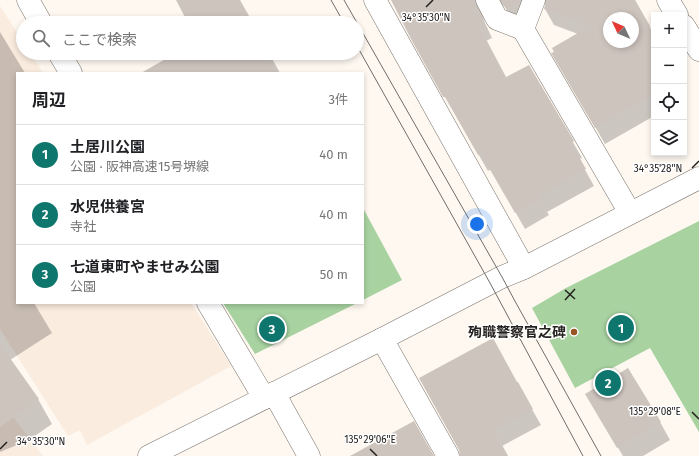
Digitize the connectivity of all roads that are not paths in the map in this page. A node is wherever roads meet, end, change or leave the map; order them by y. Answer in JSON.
{"nodes":[{"id":1,"x":28,"y":0,"type":"edge"},
{"id":2,"x":375,"y":0,"type":"edge"},
{"id":3,"x":487,"y":0,"type":"edge"},
{"id":4,"x":534,"y":0,"type":"edge"},
{"id":5,"x":668,"y":0,"type":"edge"},
{"id":6,"x":675,"y":12,"type":"edge"},
{"id":7,"x":37,"y":16,"type":"edge"},
{"id":8,"x":523,"y":30,"type":"junction"},
{"id":9,"x":687,"y":31,"type":"edge"},
{"id":10,"x":699,"y":50,"type":"edge"},
{"id":11,"x":63,"y":60,"type":"edge"},
{"id":12,"x":70,"y":72,"type":"edge"},
{"id":13,"x":699,"y":178,"type":"edge"},
{"id":14,"x":630,"y":213,"type":"junction"},
{"id":15,"x":524,"y":268,"type":"junction"},
{"id":16,"x":209,"y":304,"type":"edge"},
{"id":17,"x":382,"y":339,"type":"junction"},
{"id":18,"x":269,"y":395,"type":"junction"},
{"id":19,"x":149,"y":456,"type":"edge"},
{"id":20,"x":308,"y":456,"type":"edge"},
{"id":21,"x":448,"y":456,"type":"edge"}],
"edges":[{"from":1,"to":7,"type":"main road"},
{"from":2,"to":15,"type":"main road"},
{"from":3,"to":8,"type":"main road"},
{"from":4,"to":8,"type":"main road"},
{"from":5,"to":6,"type":"main road"},
{"from":8,"to":14,"type":"main road"},
{"from":9,"to":10,"type":"main road"},
{"from":11,"to":12,"type":"main road"},
{"from":13,"to":14,"type":"main road"},
{"from":14,"to":15,"type":"main road"},
{"from":15,"to":17,"type":"main road"},
{"from":16,"to":18,"type":"main road"},
{"from":17,"to":18,"type":"main road"},
{"from":17,"to":21,"type":"main road"},
{"from":18,"to":19,"type":"main road"},
{"from":18,"to":20,"type":"main road"}]}
